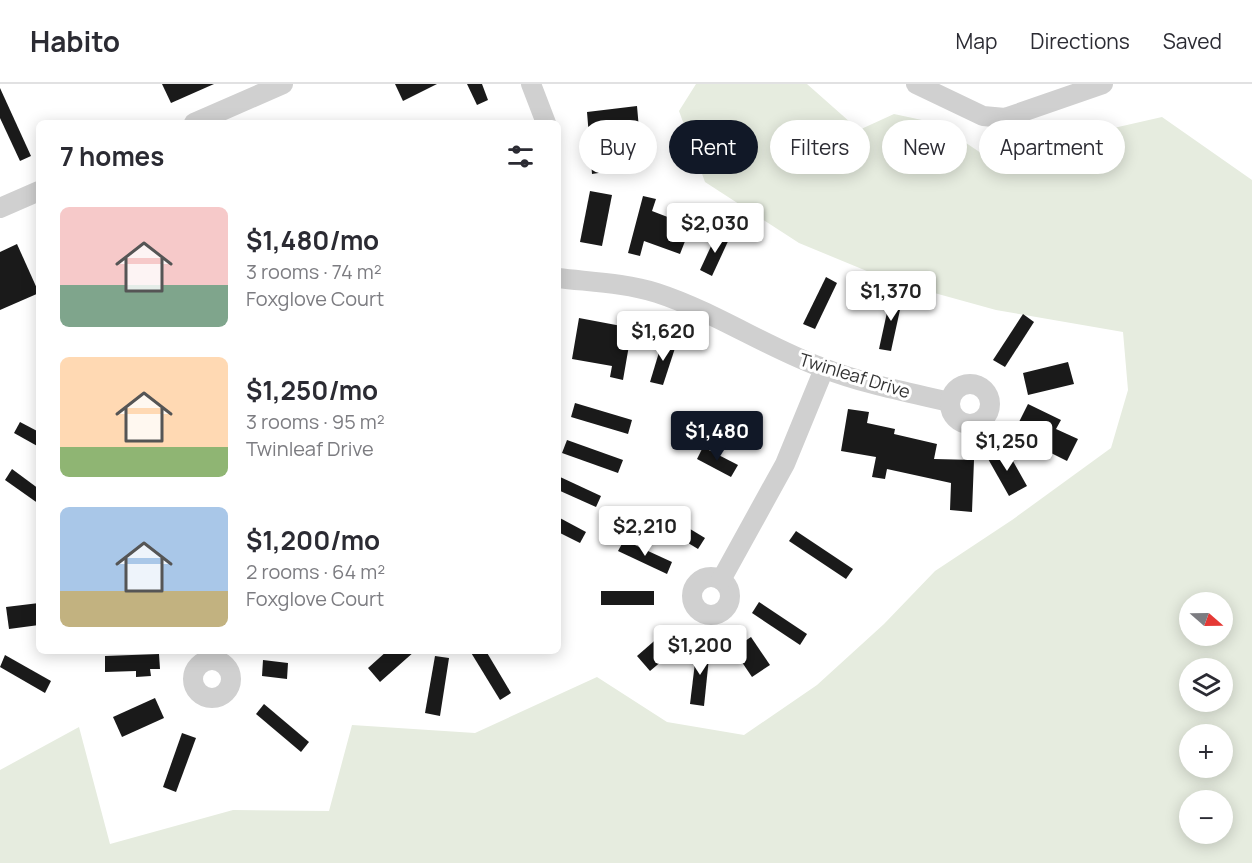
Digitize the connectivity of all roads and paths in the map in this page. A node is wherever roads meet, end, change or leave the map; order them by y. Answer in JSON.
{"nodes":[{"id":1,"x":283,"y":84,"type":"edge"},
{"id":2,"x":531,"y":84,"type":"edge"},
{"id":3,"x":916,"y":84,"type":"edge"},
{"id":4,"x":1103,"y":84,"type":"edge"},
{"id":5,"x":201,"y":120,"type":"edge"},
{"id":6,"x":545,"y":120,"type":"edge"},
{"id":7,"x":36,"y":192,"type":"edge"},
{"id":8,"x":0,"y":208,"type":"edge"},
{"id":9,"x":561,"y":278,"type":"edge"},
{"id":10,"x":824,"y":369,"type":"junction"},
{"id":11,"x":950,"y":402,"type":"dead end"},
{"id":12,"x":721,"y":580,"type":"dead end"}],
"edges":[{"from":1,"to":5,"type":"street"},
{"from":2,"to":6,"type":"street"},
{"from":3,"to":4,"type":"street"},
{"from":7,"to":8,"type":"street"},
{"from":9,"to":10,"type":"street","name":"Twinleaf Drive"},
{"from":10,"to":11,"type":"street","name":"Twinleaf Drive"},
{"from":10,"to":12,"type":"street"}]}
